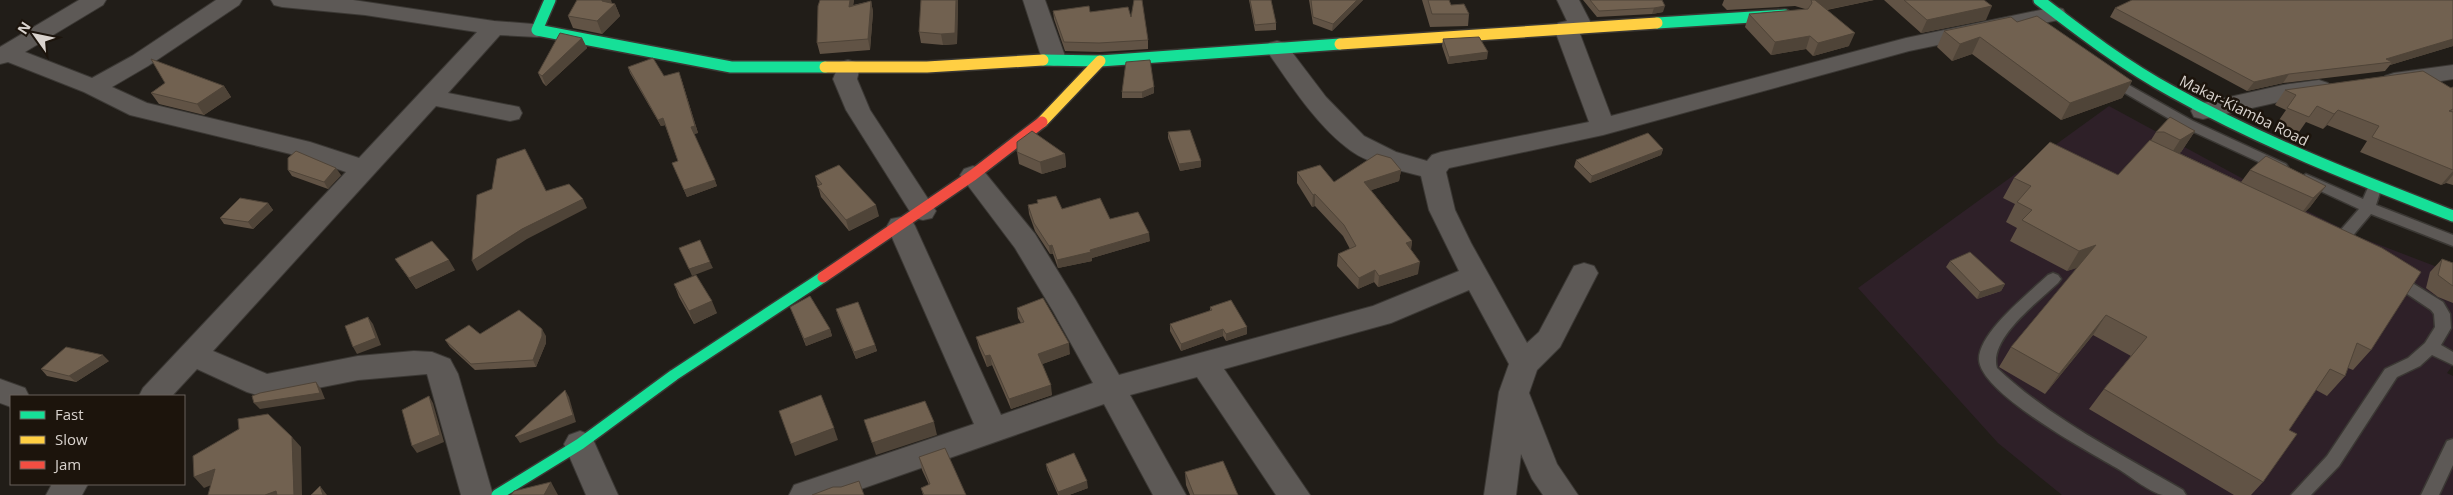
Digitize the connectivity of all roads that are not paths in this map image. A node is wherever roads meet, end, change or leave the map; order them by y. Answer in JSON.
{"nodes":[{"id":1,"x":95,"y":0,"type":"edge"},
{"id":2,"x":231,"y":0,"type":"edge"},
{"id":3,"x":282,"y":0,"type":"edge"},
{"id":4,"x":550,"y":0,"type":"edge"},
{"id":5,"x":1034,"y":0,"type":"edge"},
{"id":6,"x":1568,"y":0,"type":"edge"},
{"id":7,"x":1795,"y":15,"type":"edge"},
{"id":8,"x":2042,"y":15,"type":"edge"},
{"id":9,"x":1573,"y":27,"type":"junction"},
{"id":10,"x":494,"y":28,"type":"junction"},
{"id":11,"x":537,"y":30,"type":"junction"},
{"id":12,"x":1277,"y":48,"type":"junction"},
{"id":13,"x":3,"y":55,"type":"edge"},
{"id":14,"x":1054,"y":59,"type":"junction"},
{"id":15,"x":1100,"y":61,"type":"junction"},
{"id":16,"x":848,"y":67,"type":"junction"},
{"id":17,"x":2453,"y":72,"type":"edge"},
{"id":18,"x":2102,"y":74,"type":"edge"},
{"id":19,"x":2374,"y":82,"type":"edge"},
{"id":20,"x":2337,"y":86,"type":"edge"},
{"id":21,"x":93,"y":87,"type":"junction"},
{"id":22,"x":431,"y":97,"type":"junction"},
{"id":23,"x":2203,"y":111,"type":"junction"},
{"id":24,"x":510,"y":113,"type":"dead end"},
{"id":25,"x":1603,"y":127,"type":"junction"},
{"id":26,"x":364,"y":169,"type":"junction"},
{"id":27,"x":1433,"y":172,"type":"junction"},
{"id":28,"x":973,"y":176,"type":"junction"},
{"id":29,"x":2374,"y":186,"type":"junction"},
{"id":30,"x":2368,"y":207,"type":"junction"},
{"id":31,"x":2453,"y":216,"type":"edge"},
{"id":32,"x":912,"y":218,"type":"junction"},
{"id":33,"x":2319,"y":237,"type":"edge"},
{"id":34,"x":2453,"y":241,"type":"edge"},
{"id":35,"x":2336,"y":245,"type":"junction"},
{"id":36,"x":2352,"y":253,"type":"edge"},
{"id":37,"x":2384,"y":271,"type":"edge"},
{"id":38,"x":1584,"y":272,"type":"dead end"},
{"id":39,"x":1474,"y":276,"type":"junction"},
{"id":40,"x":2053,"y":279,"type":"dead end"},
{"id":41,"x":2431,"y":347,"type":"junction"},
{"id":42,"x":194,"y":355,"type":"junction"},
{"id":43,"x":2453,"y":359,"type":"edge"},
{"id":44,"x":1205,"y":365,"type":"junction"},
{"id":45,"x":1519,"y":378,"type":"junction"},
{"id":46,"x":1112,"y":389,"type":"junction"},
{"id":47,"x":155,"y":395,"type":"edge"},
{"id":48,"x":993,"y":431,"type":"junction"},
{"id":49,"x":580,"y":444,"type":"junction"},
{"id":50,"x":2453,"y":446,"type":"edge"},
{"id":51,"x":71,"y":485,"type":"edge"},
{"id":52,"x":62,"y":495,"type":"edge"},
{"id":53,"x":477,"y":495,"type":"edge"},
{"id":54,"x":497,"y":495,"type":"edge"},
{"id":55,"x":602,"y":495,"type":"edge"},
{"id":56,"x":805,"y":495,"type":"edge"},
{"id":57,"x":1170,"y":495,"type":"edge"},
{"id":58,"x":1294,"y":495,"type":"edge"},
{"id":59,"x":1500,"y":495,"type":"edge"},
{"id":60,"x":1562,"y":495,"type":"edge"},
{"id":61,"x":2177,"y":495,"type":"edge"},
{"id":62,"x":2300,"y":495,"type":"edge"},
{"id":63,"x":2430,"y":495,"type":"edge"}],
"edges":[{"from":1,"to":13,"type":"street"},
{"from":2,"to":21,"type":"street"},
{"from":3,"to":10,"type":"street"},
{"from":4,"to":11,"type":"street"},
{"from":5,"to":14,"type":"street"},
{"from":6,"to":9,"type":"street"},
{"from":7,"to":9,"type":"street"},
{"from":8,"to":23,"type":"street","name":"Makar-Kiamba Road"},
{"from":8,"to":25,"type":"street"},
{"from":9,"to":12,"type":"street"},
{"from":9,"to":25,"type":"street"},
{"from":10,"to":11,"type":"street"},
{"from":10,"to":22,"type":"street"},
{"from":11,"to":16,"type":"street"},
{"from":12,"to":15,"type":"street"},
{"from":12,"to":27,"type":"street"},
{"from":13,"to":21,"type":"street"},
{"from":14,"to":15,"type":"street"},
{"from":14,"to":16,"type":"street"},
{"from":15,"to":28,"type":"street"},
{"from":16,"to":32,"type":"street"},
{"from":17,"to":19,"type":"street"},
{"from":18,"to":30,"type":"lane"},
{"from":20,"to":23,"type":"street"},
{"from":21,"to":26,"type":"street"},
{"from":22,"to":24,"type":"street"},
{"from":22,"to":26,"type":"street"},
{"from":23,"to":29,"type":"street","name":"Makar-Kiamba Road"},
{"from":25,"to":27,"type":"street"},
{"from":26,"to":42,"type":"street"},
{"from":27,"to":39,"type":"street"},
{"from":28,"to":32,"type":"street"},
{"from":28,"to":46,"type":"street"},
{"from":29,"to":30,"type":"lane"},
{"from":29,"to":31,"type":"street","name":"Makar-Kiamba Road"},
{"from":30,"to":34,"type":"lane"},
{"from":30,"to":35,"type":"lane"},
{"from":32,"to":48,"type":"street"},
{"from":32,"to":49,"type":"street"},
{"from":33,"to":35,"type":"lane"},
{"from":35,"to":36,"type":"lane"},
{"from":37,"to":41,"type":"lane"},
{"from":38,"to":45,"type":"street"},
{"from":39,"to":44,"type":"street"},
{"from":39,"to":45,"type":"street"},
{"from":40,"to":61,"type":"lane"},
{"from":41,"to":43,"type":"lane"},
{"from":41,"to":62,"type":"lane"},
{"from":42,"to":47,"type":"street"},
{"from":42,"to":53,"type":"street"},
{"from":44,"to":46,"type":"street"},
{"from":44,"to":58,"type":"street"},
{"from":45,"to":59,"type":"street"},
{"from":45,"to":60,"type":"street"},
{"from":46,"to":48,"type":"street"},
{"from":46,"to":57,"type":"street"},
{"from":48,"to":56,"type":"street"},
{"from":49,"to":54,"type":"street"},
{"from":49,"to":55,"type":"street"},
{"from":50,"to":63,"type":"lane"},
{"from":51,"to":52,"type":"street"}]}
